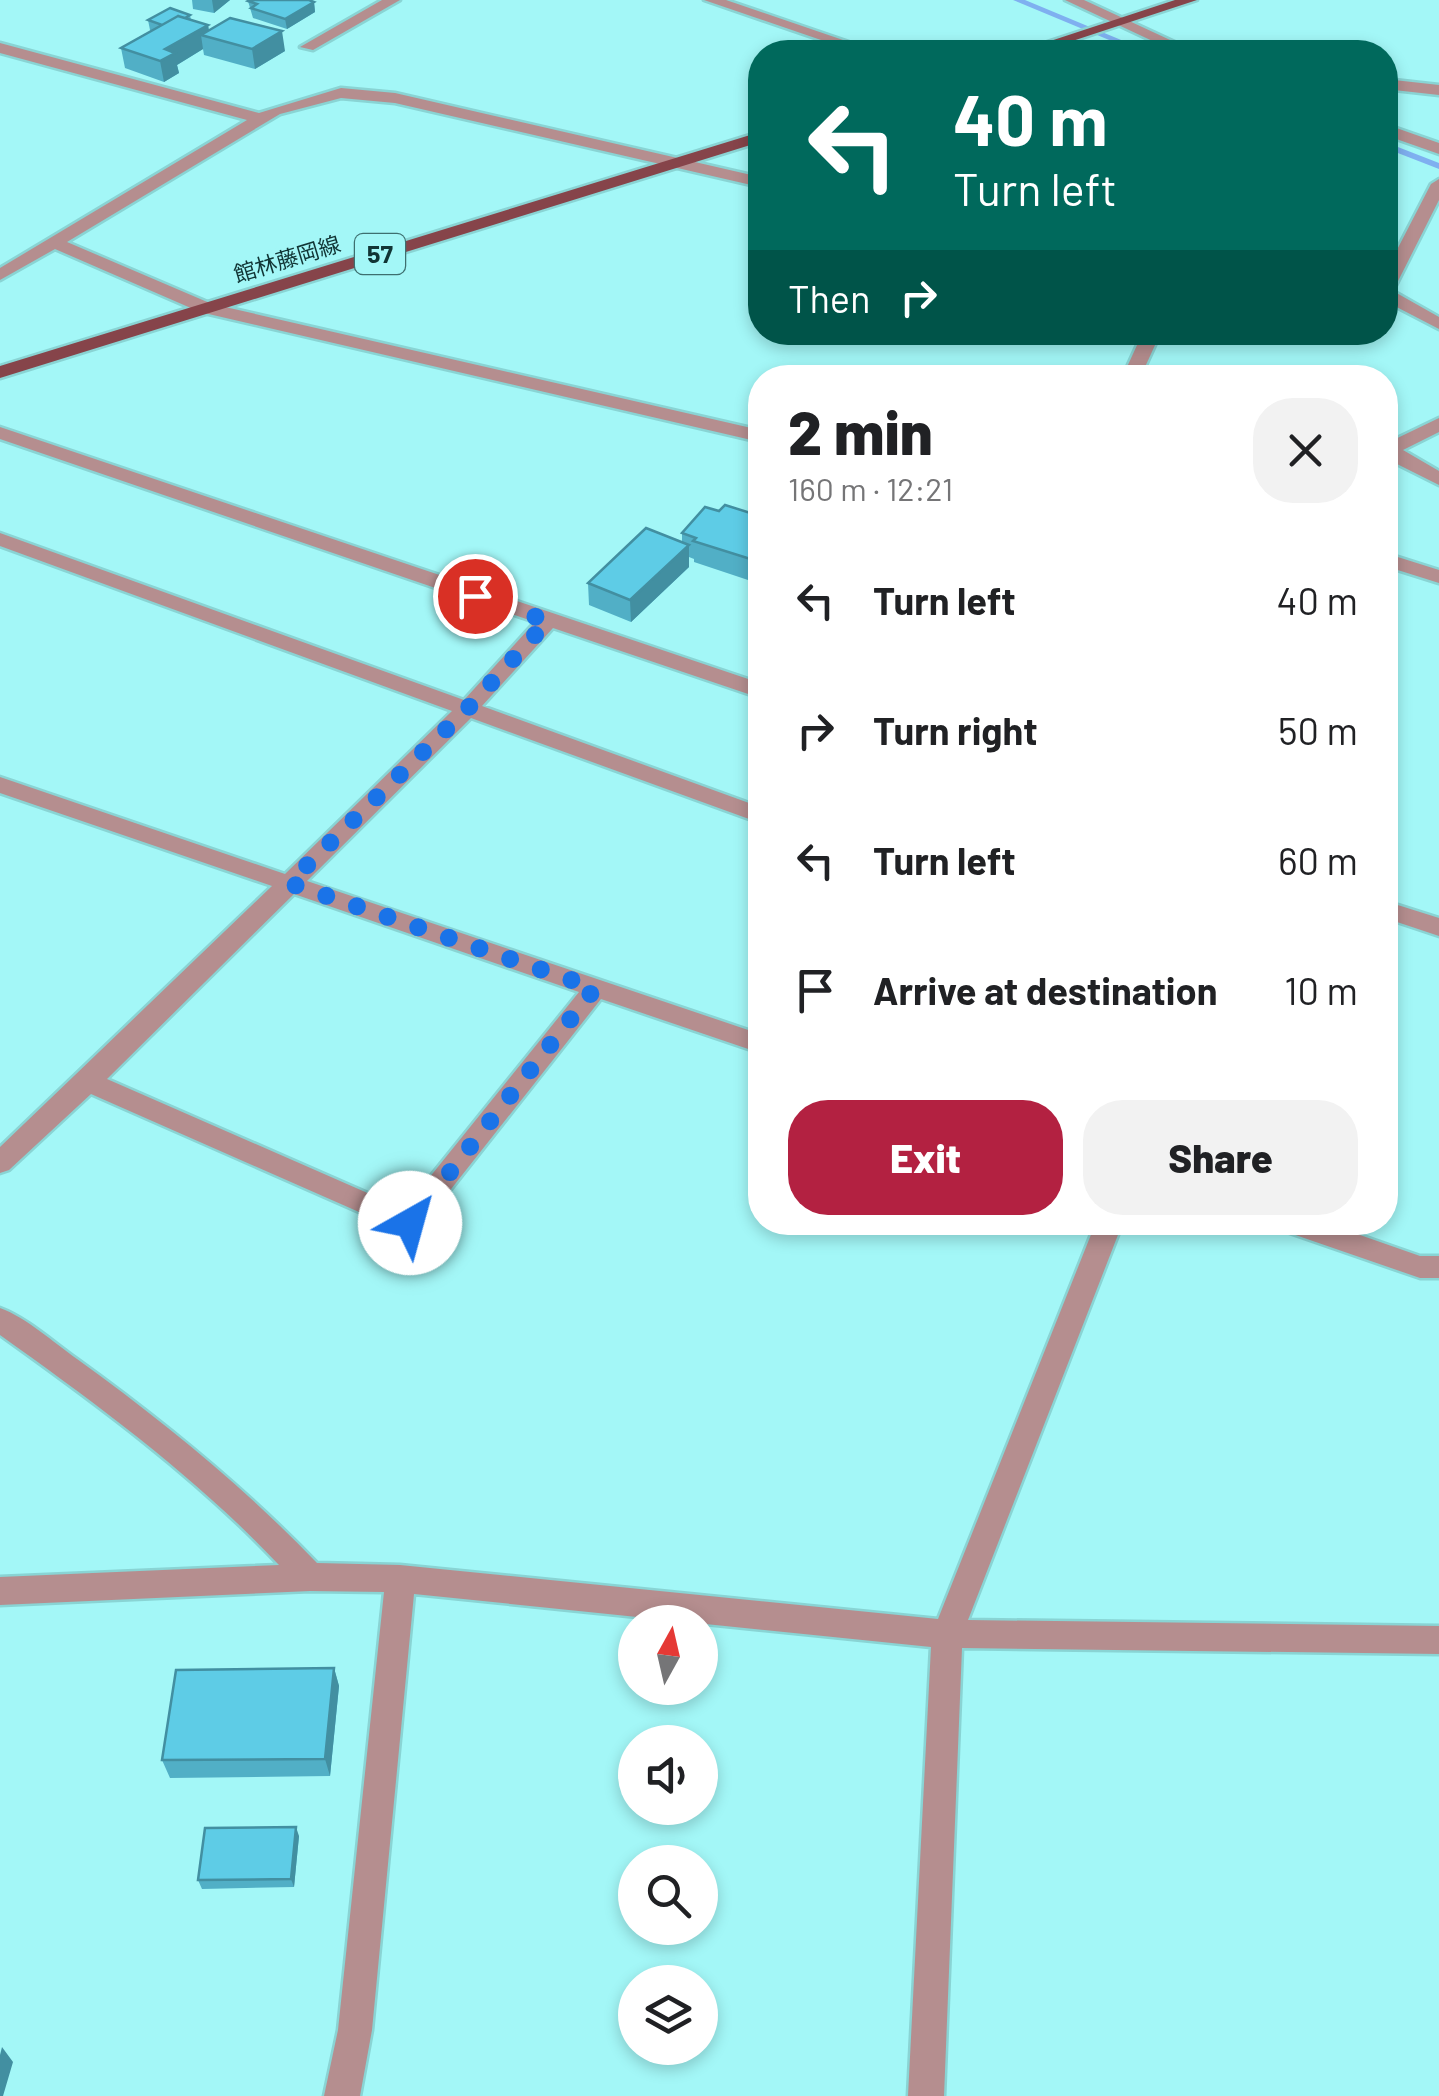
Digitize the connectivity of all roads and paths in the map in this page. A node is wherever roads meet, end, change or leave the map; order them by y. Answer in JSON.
{"nodes":[{"id":1,"x":394,"y":0,"type":"edge"},
{"id":2,"x":711,"y":0,"type":"edge"},
{"id":3,"x":1072,"y":0,"type":"edge"},
{"id":4,"x":1190,"y":0,"type":"edge"},
{"id":5,"x":1120,"y":23,"type":"junction"},
{"id":6,"x":833,"y":40,"type":"edge"},
{"id":7,"x":1064,"y":40,"type":"edge"},
{"id":8,"x":1160,"y":40,"type":"edge"},
{"id":9,"x":308,"y":46,"type":"dead end"},
{"id":10,"x":0,"y":48,"type":"edge"},
{"id":11,"x":1398,"y":85,"type":"edge"},
{"id":12,"x":1439,"y":90,"type":"edge"},
{"id":13,"x":258,"y":118,"type":"junction"},
{"id":14,"x":1398,"y":134,"type":"edge"},
{"id":15,"x":748,"y":141,"type":"edge"},
{"id":16,"x":1439,"y":149,"type":"edge"},
{"id":17,"x":676,"y":164,"type":"junction"},
{"id":18,"x":748,"y":179,"type":"edge"},
{"id":19,"x":1439,"y":184,"type":"edge"},
{"id":20,"x":53,"y":242,"type":"junction"},
{"id":21,"x":1398,"y":266,"type":"edge"},
{"id":22,"x":0,"y":275,"type":"edge"},
{"id":23,"x":1398,"y":300,"type":"edge"},
{"id":24,"x":206,"y":308,"type":"junction"},
{"id":25,"x":1439,"y":324,"type":"edge"},
{"id":26,"x":0,"y":372,"type":"edge"},
{"id":27,"x":1439,"y":424,"type":"edge"},
{"id":28,"x":0,"y":433,"type":"edge"},
{"id":29,"x":748,"y":433,"type":"edge"},
{"id":30,"x":1398,"y":445,"type":"edge"},
{"id":31,"x":1398,"y":457,"type":"edge"},
{"id":32,"x":1439,"y":479,"type":"edge"},
{"id":33,"x":0,"y":539,"type":"edge"},
{"id":34,"x":1398,"y":564,"type":"edge"},
{"id":35,"x":1439,"y":578,"type":"edge"},
{"id":36,"x":548,"y":621,"type":"junction"},
{"id":37,"x":748,"y":686,"type":"edge"},
{"id":38,"x":469,"y":707,"type":"junction"},
{"id":39,"x":0,"y":785,"type":"edge"},
{"id":40,"x":748,"y":811,"type":"edge"},
{"id":41,"x":289,"y":883,"type":"junction"},
{"id":42,"x":1398,"y":913,"type":"edge"},
{"id":43,"x":1439,"y":928,"type":"edge"},
{"id":44,"x":595,"y":988,"type":"junction"},
{"id":45,"x":748,"y":1040,"type":"edge"},
{"id":46,"x":88,"y":1082,"type":"junction"},
{"id":47,"x":0,"y":1162,"type":"edge"},
{"id":48,"x":1105,"y":1235,"type":"edge"},
{"id":49,"x":1328,"y":1235,"type":"edge"},
{"id":50,"x":1439,"y":1267,"type":"edge"},
{"id":51,"x":0,"y":1320,"type":"edge"},
{"id":52,"x":310,"y":1577,"type":"junction"},
{"id":53,"x":400,"y":1579,"type":"junction"},
{"id":54,"x":0,"y":1591,"type":"edge"},
{"id":55,"x":947,"y":1634,"type":"junction"},
{"id":56,"x":1439,"y":1640,"type":"edge"},
{"id":57,"x":342,"y":2096,"type":"edge"},
{"id":58,"x":926,"y":2096,"type":"edge"}],
"edges":[{"from":1,"to":9,"type":"street"},
{"from":2,"to":6,"type":"street"},
{"from":3,"to":5,"type":"street"},
{"from":4,"to":5,"type":"main road"},
{"from":5,"to":7,"type":"main road"},
{"from":5,"to":8,"type":"street"},
{"from":10,"to":13,"type":"street"},
{"from":11,"to":12,"type":"street"},
{"from":13,"to":17,"type":"street"},
{"from":13,"to":20,"type":"street"},
{"from":14,"to":16,"type":"street"},
{"from":15,"to":17,"type":"main road","name":"館林藤岡線","number":"57"},
{"from":17,"to":18,"type":"street"},
{"from":17,"to":24,"type":"main road","name":"館林藤岡線","number":"57"},
{"from":19,"to":21,"type":"street"},
{"from":20,"to":22,"type":"street"},
{"from":20,"to":24,"type":"street"},
{"from":23,"to":25,"type":"street"},
{"from":24,"to":26,"type":"main road","name":"館林藤岡線","number":"57"},
{"from":24,"to":29,"type":"street"},
{"from":27,"to":30,"type":"street"},
{"from":28,"to":36,"type":"street"},
{"from":31,"to":32,"type":"street"},
{"from":33,"to":38,"type":"street"},
{"from":34,"to":35,"type":"street"},
{"from":36,"to":37,"type":"street"},
{"from":36,"to":38,"type":"street"},
{"from":38,"to":40,"type":"street"},
{"from":38,"to":41,"type":"street"},
{"from":39,"to":41,"type":"street"},
{"from":41,"to":44,"type":"street"},
{"from":41,"to":46,"type":"street"},
{"from":42,"to":43,"type":"street"},
{"from":44,"to":45,"type":"street"},
{"from":44,"to":46,"type":"street"},
{"from":46,"to":47,"type":"street"},
{"from":48,"to":55,"type":"street"},
{"from":49,"to":50,"type":"street"},
{"from":51,"to":52,"type":"street"},
{"from":52,"to":53,"type":"street"},
{"from":52,"to":54,"type":"street"},
{"from":53,"to":55,"type":"street"},
{"from":53,"to":57,"type":"street"},
{"from":55,"to":56,"type":"street"},
{"from":55,"to":58,"type":"street"}]}
